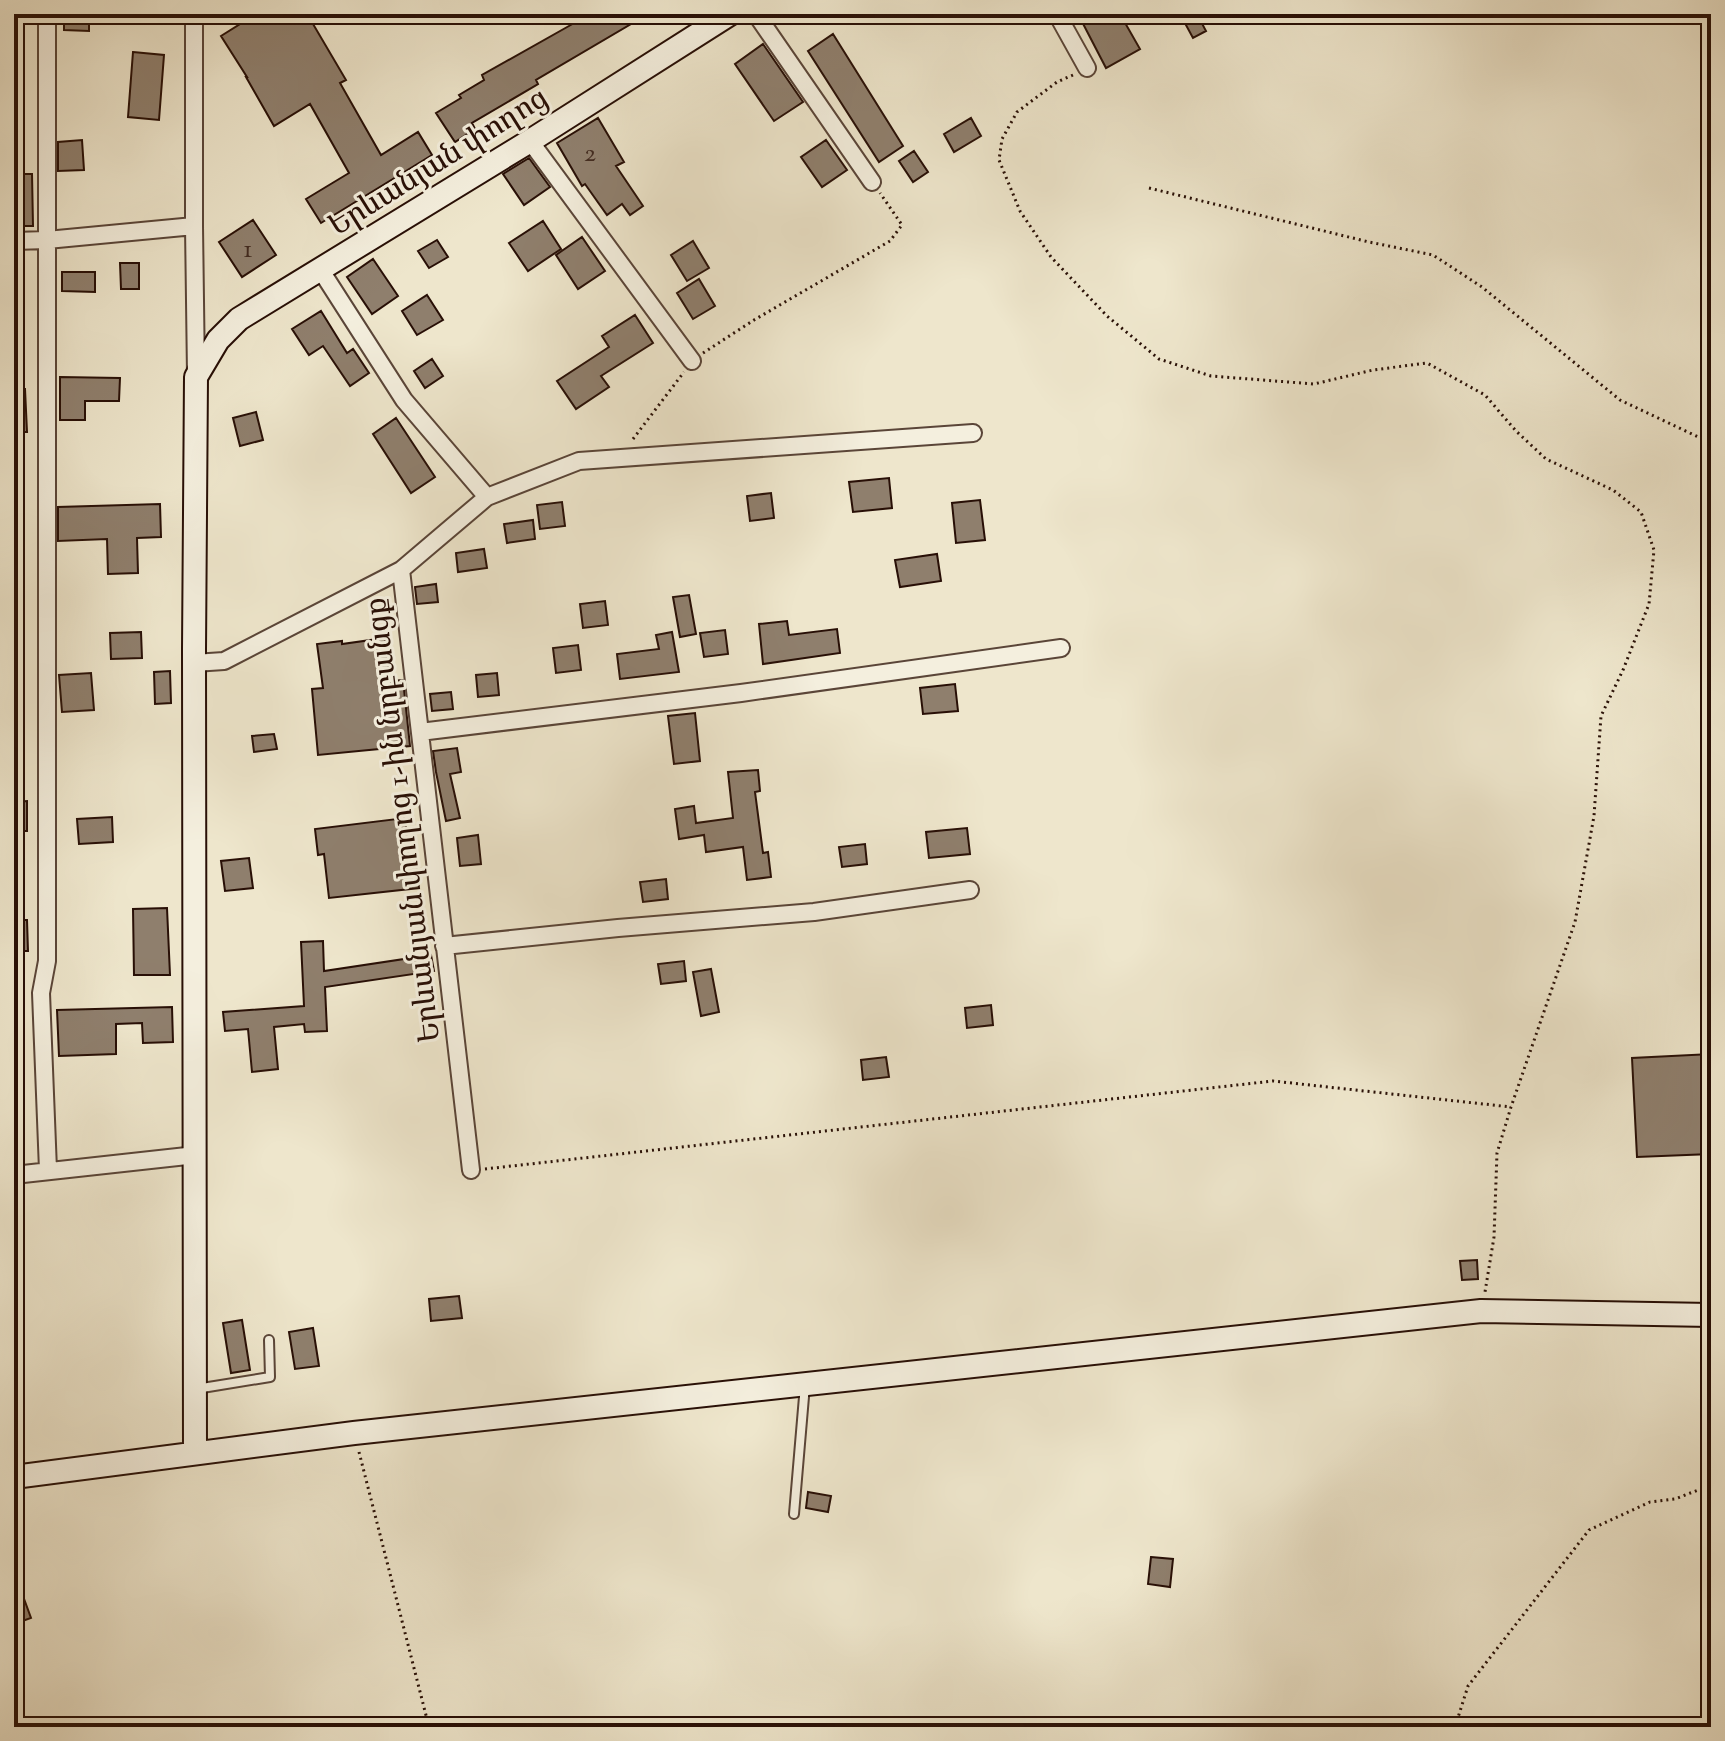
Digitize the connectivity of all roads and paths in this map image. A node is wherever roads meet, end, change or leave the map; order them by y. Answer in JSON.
{"nodes":[{"id":1,"x":47,"y":14,"type":"edge"},
{"id":2,"x":212,"y":14,"type":"edge"},
{"id":3,"x":730,"y":14,"type":"edge"},
{"id":4,"x":756,"y":14,"type":"edge"},
{"id":5,"x":1057,"y":14,"type":"edge"},
{"id":6,"x":194,"y":19,"type":"edge"},
{"id":7,"x":1087,"y":68,"type":"joint"},
{"id":8,"x":530,"y":141,"type":"junction"},
{"id":9,"x":872,"y":182,"type":"joint"},
{"id":10,"x":1149,"y":188,"type":"dead end"},
{"id":11,"x":194,"y":226,"type":"junction"},
{"id":12,"x":47,"y":240,"type":"junction"},
{"id":13,"x":14,"y":241,"type":"edge"},
{"id":14,"x":320,"y":269,"type":"junction"},
{"id":15,"x":692,"y":361,"type":"junction"},
{"id":16,"x":196,"y":377,"type":"junction"},
{"id":17,"x":973,"y":433,"type":"dead end"},
{"id":18,"x":1711,"y":443,"type":"edge"},
{"id":19,"x":619,"y":459,"type":"junction"},
{"id":20,"x":487,"y":497,"type":"junction"},
{"id":21,"x":401,"y":570,"type":"junction"},
{"id":22,"x":1061,"y":648,"type":"dead end"},
{"id":23,"x":194,"y":663,"type":"junction"},
{"id":24,"x":420,"y":732,"type":"junction"},
{"id":25,"x":970,"y":890,"type":"dead end"},
{"id":26,"x":444,"y":946,"type":"junction"},
{"id":27,"x":1511,"y":1107,"type":"junction"},
{"id":28,"x":196,"y":1155,"type":"junction"},
{"id":29,"x":48,"y":1170,"type":"junction"},
{"id":30,"x":471,"y":1170,"type":"joint"},
{"id":31,"x":14,"y":1175,"type":"edge"},
{"id":32,"x":1481,"y":1311,"type":"junction"},
{"id":33,"x":1711,"y":1315,"type":"edge"},
{"id":34,"x":269,"y":1340,"type":"dead end"},
{"id":35,"x":805,"y":1384,"type":"junction"},
{"id":36,"x":195,"y":1390,"type":"junction"},
{"id":37,"x":354,"y":1433,"type":"junction"},
{"id":38,"x":195,"y":1452,"type":"junction"},
{"id":39,"x":14,"y":1477,"type":"edge"},
{"id":40,"x":1711,"y":1485,"type":"edge"},
{"id":41,"x":794,"y":1514,"type":"dead end"},
{"id":42,"x":942,"y":1721,"type":"dead end"},
{"id":43,"x":429,"y":1727,"type":"edge"},
{"id":44,"x":911,"y":1727,"type":"edge"},
{"id":45,"x":1455,"y":1727,"type":"edge"}],
"edges":[{"from":1,"to":12,"type":"street"},
{"from":2,"to":6,"type":"street"},
{"from":3,"to":8,"type":"main road","name":"Երևանյան փողոց"},
{"from":4,"to":9,"type":"street"},
{"from":5,"to":7,"type":"street"},
{"from":6,"to":11,"type":"street"},
{"from":7,"to":27,"type":"path"},
{"from":8,"to":14,"type":"main road","name":"Երևանյան փողոց"},
{"from":8,"to":15,"type":"street"},
{"from":9,"to":15,"type":"path"},
{"from":10,"to":18,"type":"path"},
{"from":11,"to":12,"type":"street"},
{"from":11,"to":16,"type":"street"},
{"from":12,"to":13,"type":"street"},
{"from":12,"to":29,"type":"street"},
{"from":14,"to":16,"type":"main road","name":"Երևանյան փողոց"},
{"from":14,"to":20,"type":"street"},
{"from":15,"to":19,"type":"path"},
{"from":16,"to":23,"type":"main road"},
{"from":17,"to":19,"type":"street","name":"Երևանյան փողոց 1-ին նրբանցք"},
{"from":19,"to":20,"type":"street","name":"Երևանյան փողոց 1-ին նրբանցք"},
{"from":20,"to":21,"type":"street","name":"Երևանյան փողոց 1-ին նրբանցք"},
{"from":21,"to":23,"type":"street"},
{"from":21,"to":24,"type":"street","name":"Երևանյան փողոց 1-ին նրբանցք"},
{"from":22,"to":24,"type":"street"},
{"from":23,"to":28,"type":"main road"},
{"from":24,"to":26,"type":"street","name":"Երևանյան փողոց 1-ին նրբանցք"},
{"from":25,"to":26,"type":"street"},
{"from":26,"to":30,"type":"street","name":"Երևանյան փողոց 1-ին նրբանցք"},
{"from":27,"to":30,"type":"path"},
{"from":27,"to":32,"type":"path"},
{"from":28,"to":29,"type":"street"},
{"from":28,"to":36,"type":"main road"},
{"from":29,"to":31,"type":"street"},
{"from":32,"to":33,"type":"main road"},
{"from":32,"to":35,"type":"main road"},
{"from":34,"to":36,"type":"lane"},
{"from":35,"to":37,"type":"main road"},
{"from":35,"to":41,"type":"lane"},
{"from":36,"to":38,"type":"main road"},
{"from":37,"to":38,"type":"main road"},
{"from":37,"to":43,"type":"path"},
{"from":38,"to":39,"type":"main road"},
{"from":40,"to":45,"type":"path"},
{"from":42,"to":44,"type":"path"}]}
